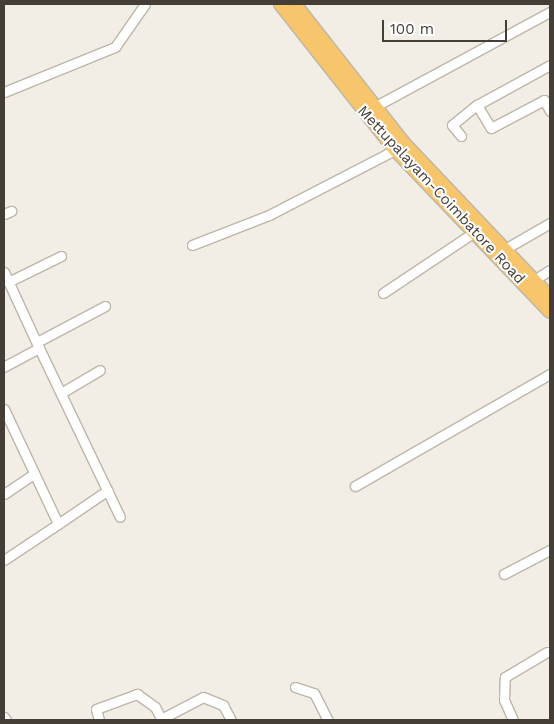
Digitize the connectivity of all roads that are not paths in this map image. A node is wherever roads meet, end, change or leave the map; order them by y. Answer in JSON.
{"nodes":[{"id":1,"x":145,"y":4,"type":"edge"},
{"id":2,"x":280,"y":4,"type":"edge"},
{"id":3,"x":295,"y":4,"type":"edge"},
{"id":4,"x":550,"y":12,"type":"edge"},
{"id":5,"x":550,"y":65,"type":"edge"},
{"id":6,"x":4,"y":92,"type":"edge"},
{"id":7,"x":477,"y":105,"type":"junction"},
{"id":8,"x":374,"y":108,"type":"junction"},
{"id":9,"x":550,"y":111,"type":"edge"},
{"id":10,"x":461,"y":136,"type":"dead end"},
{"id":11,"x":399,"y":146,"type":"junction"},
{"id":12,"x":550,"y":223,"type":"edge"},
{"id":13,"x":473,"y":233,"type":"junction"},
{"id":14,"x":192,"y":245,"type":"dead end"},
{"id":15,"x":505,"y":248,"type":"junction"},
{"id":16,"x":61,"y":256,"type":"dead end"},
{"id":17,"x":550,"y":270,"type":"edge"},
{"id":18,"x":4,"y":272,"type":"edge"},
{"id":19,"x":534,"y":280,"type":"junction"},
{"id":20,"x":8,"y":282,"type":"junction"},
{"id":21,"x":384,"y":293,"type":"dead end"},
{"id":22,"x":550,"y":297,"type":"edge"},
{"id":23,"x":105,"y":306,"type":"dead end"},
{"id":24,"x":550,"y":312,"type":"edge"},
{"id":25,"x":38,"y":345,"type":"junction"},
{"id":26,"x":4,"y":367,"type":"edge"},
{"id":27,"x":100,"y":370,"type":"dead end"},
{"id":28,"x":550,"y":374,"type":"edge"},
{"id":29,"x":62,"y":392,"type":"junction"},
{"id":30,"x":4,"y":409,"type":"edge"},
{"id":31,"x":8,"y":428,"type":"edge"},
{"id":32,"x":34,"y":474,"type":"junction"},
{"id":33,"x":355,"y":486,"type":"dead end"},
{"id":34,"x":108,"y":490,"type":"junction"},
{"id":35,"x":4,"y":494,"type":"edge"},
{"id":36,"x":120,"y":517,"type":"dead end"},
{"id":37,"x":58,"y":524,"type":"junction"},
{"id":38,"x":550,"y":550,"type":"edge"},
{"id":39,"x":4,"y":560,"type":"edge"},
{"id":40,"x":504,"y":574,"type":"dead end"},
{"id":41,"x":548,"y":652,"type":"dead end"},
{"id":42,"x":295,"y":687,"type":"dead end"},
{"id":43,"x":4,"y":717,"type":"edge"},
{"id":44,"x":6,"y":720,"type":"edge"},
{"id":45,"x":99,"y":720,"type":"edge"},
{"id":46,"x":162,"y":720,"type":"edge"},
{"id":47,"x":231,"y":720,"type":"edge"},
{"id":48,"x":328,"y":720,"type":"edge"},
{"id":49,"x":513,"y":720,"type":"edge"}],
"edges":[{"from":1,"to":6,"type":"street"},
{"from":2,"to":11,"type":"highway","name":"Mettupalayam-Coimbatore Road"},
{"from":3,"to":8,"type":"highway"},
{"from":4,"to":8,"type":"street"},
{"from":5,"to":7,"type":"street"},
{"from":7,"to":9,"type":"street"},
{"from":7,"to":10,"type":"street"},
{"from":8,"to":11,"type":"highway"},
{"from":11,"to":13,"type":"highway","name":"Mettupalayam-Coimbatore Road"},
{"from":11,"to":14,"type":"street"},
{"from":11,"to":15,"type":"highway"},
{"from":12,"to":15,"type":"street"},
{"from":13,"to":21,"type":"street"},
{"from":13,"to":24,"type":"highway","name":"Mettupalayam-Coimbatore Road"},
{"from":15,"to":19,"type":"highway"},
{"from":16,"to":20,"type":"street"},
{"from":17,"to":19,"type":"street"},
{"from":18,"to":20,"type":"street"},
{"from":19,"to":22,"type":"highway"},
{"from":20,"to":25,"type":"street"},
{"from":23,"to":25,"type":"street"},
{"from":25,"to":26,"type":"street"},
{"from":25,"to":29,"type":"street"},
{"from":27,"to":29,"type":"street"},
{"from":28,"to":33,"type":"street"},
{"from":29,"to":34,"type":"street"},
{"from":30,"to":31,"type":"street"},
{"from":31,"to":32,"type":"street"},
{"from":32,"to":35,"type":"street"},
{"from":32,"to":37,"type":"street"},
{"from":34,"to":36,"type":"street"},
{"from":34,"to":37,"type":"street"},
{"from":37,"to":39,"type":"street"},
{"from":38,"to":40,"type":"street"},
{"from":41,"to":49,"type":"street"},
{"from":42,"to":48,"type":"street"},
{"from":43,"to":44,"type":"street"},
{"from":45,"to":46,"type":"street"},
{"from":46,"to":47,"type":"street"}]}
